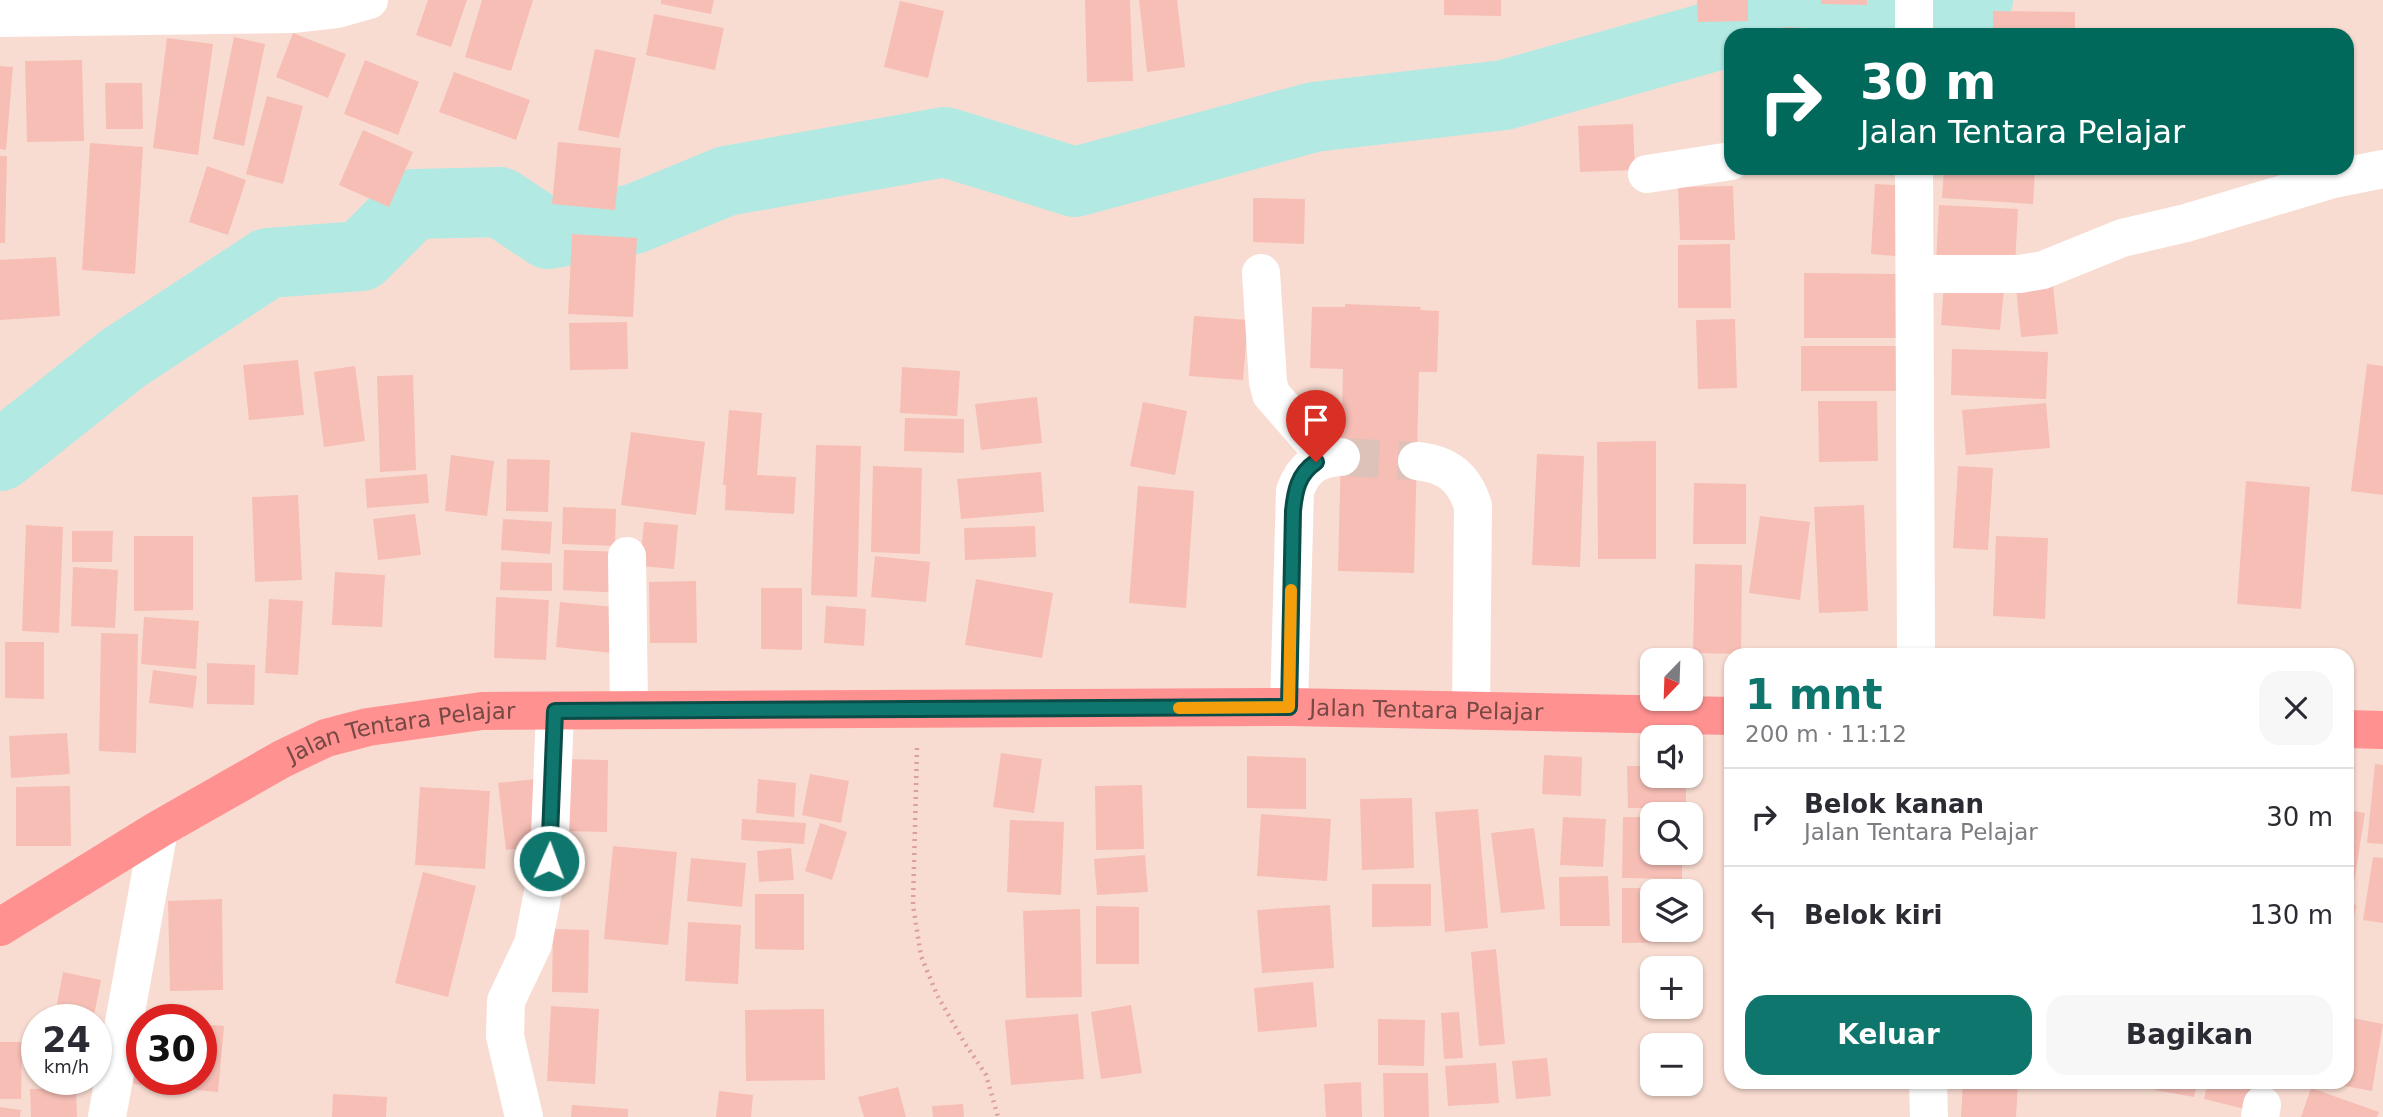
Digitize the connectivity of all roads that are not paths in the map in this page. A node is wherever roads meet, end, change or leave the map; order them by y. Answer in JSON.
{"nodes":[{"id":1,"x":369,"y":0,"type":"edge"},
{"id":2,"x":1914,"y":0,"type":"edge"},
{"id":3,"x":0,"y":18,"type":"edge"},
{"id":4,"x":1914,"y":28,"type":"edge"},
{"id":5,"x":1724,"y":162,"type":"edge"},
{"id":6,"x":2383,"y":169,"type":"edge"},
{"id":7,"x":1647,"y":174,"type":"dead end"},
{"id":8,"x":1914,"y":175,"type":"edge"},
{"id":9,"x":2353,"y":175,"type":"edge"},
{"id":10,"x":2354,"y":175,"type":"edge"},
{"id":11,"x":1261,"y":273,"type":"dead end"},
{"id":12,"x":1915,"y":274,"type":"junction"},
{"id":13,"x":1417,"y":461,"type":"tunnel mouth"},
{"id":14,"x":627,"y":556,"type":"dead end"},
{"id":15,"x":1916,"y":648,"type":"edge"},
{"id":16,"x":1289,"y":707,"type":"junction"},
{"id":17,"x":629,"y":710,"type":"junction"},
{"id":18,"x":1471,"y":710,"type":"junction"},
{"id":19,"x":555,"y":711,"type":"junction"},
{"id":20,"x":1724,"y":716,"type":"edge"},
{"id":21,"x":2354,"y":729,"type":"edge"},
{"id":22,"x":2383,"y":730,"type":"edge"},
{"id":23,"x":159,"y":829,"type":"junction"},
{"id":24,"x":0,"y":927,"type":"edge"},
{"id":25,"x":1928,"y":1089,"type":"edge"},
{"id":26,"x":107,"y":1117,"type":"edge"},
{"id":27,"x":524,"y":1117,"type":"edge"},
{"id":28,"x":1929,"y":1117,"type":"edge"}],
"edges":[{"from":1,"to":3,"type":"street"},
{"from":2,"to":4,"type":"street"},
{"from":5,"to":7,"type":"street"},
{"from":6,"to":10,"type":"street"},
{"from":8,"to":12,"type":"street"},
{"from":9,"to":12,"type":"street"},
{"from":11,"to":16,"type":"street"},
{"from":12,"to":15,"type":"street"},
{"from":13,"to":18,"type":"street"},
{"from":14,"to":17,"type":"street"},
{"from":16,"to":17,"type":"highway","name":"Jalan Tentara Pelajar"},
{"from":16,"to":18,"type":"highway","name":"Jalan Tentara Pelajar"},
{"from":17,"to":19,"type":"highway","name":"Jalan Tentara Pelajar"},
{"from":18,"to":20,"type":"highway","name":"Jalan Tentara Pelajar"},
{"from":19,"to":23,"type":"highway","name":"Jalan Tentara Pelajar"},
{"from":19,"to":27,"type":"street"},
{"from":21,"to":22,"type":"highway"},
{"from":23,"to":24,"type":"highway","name":"Jalan Tentara Pelajar"},
{"from":23,"to":26,"type":"street"},
{"from":25,"to":28,"type":"street"}]}
